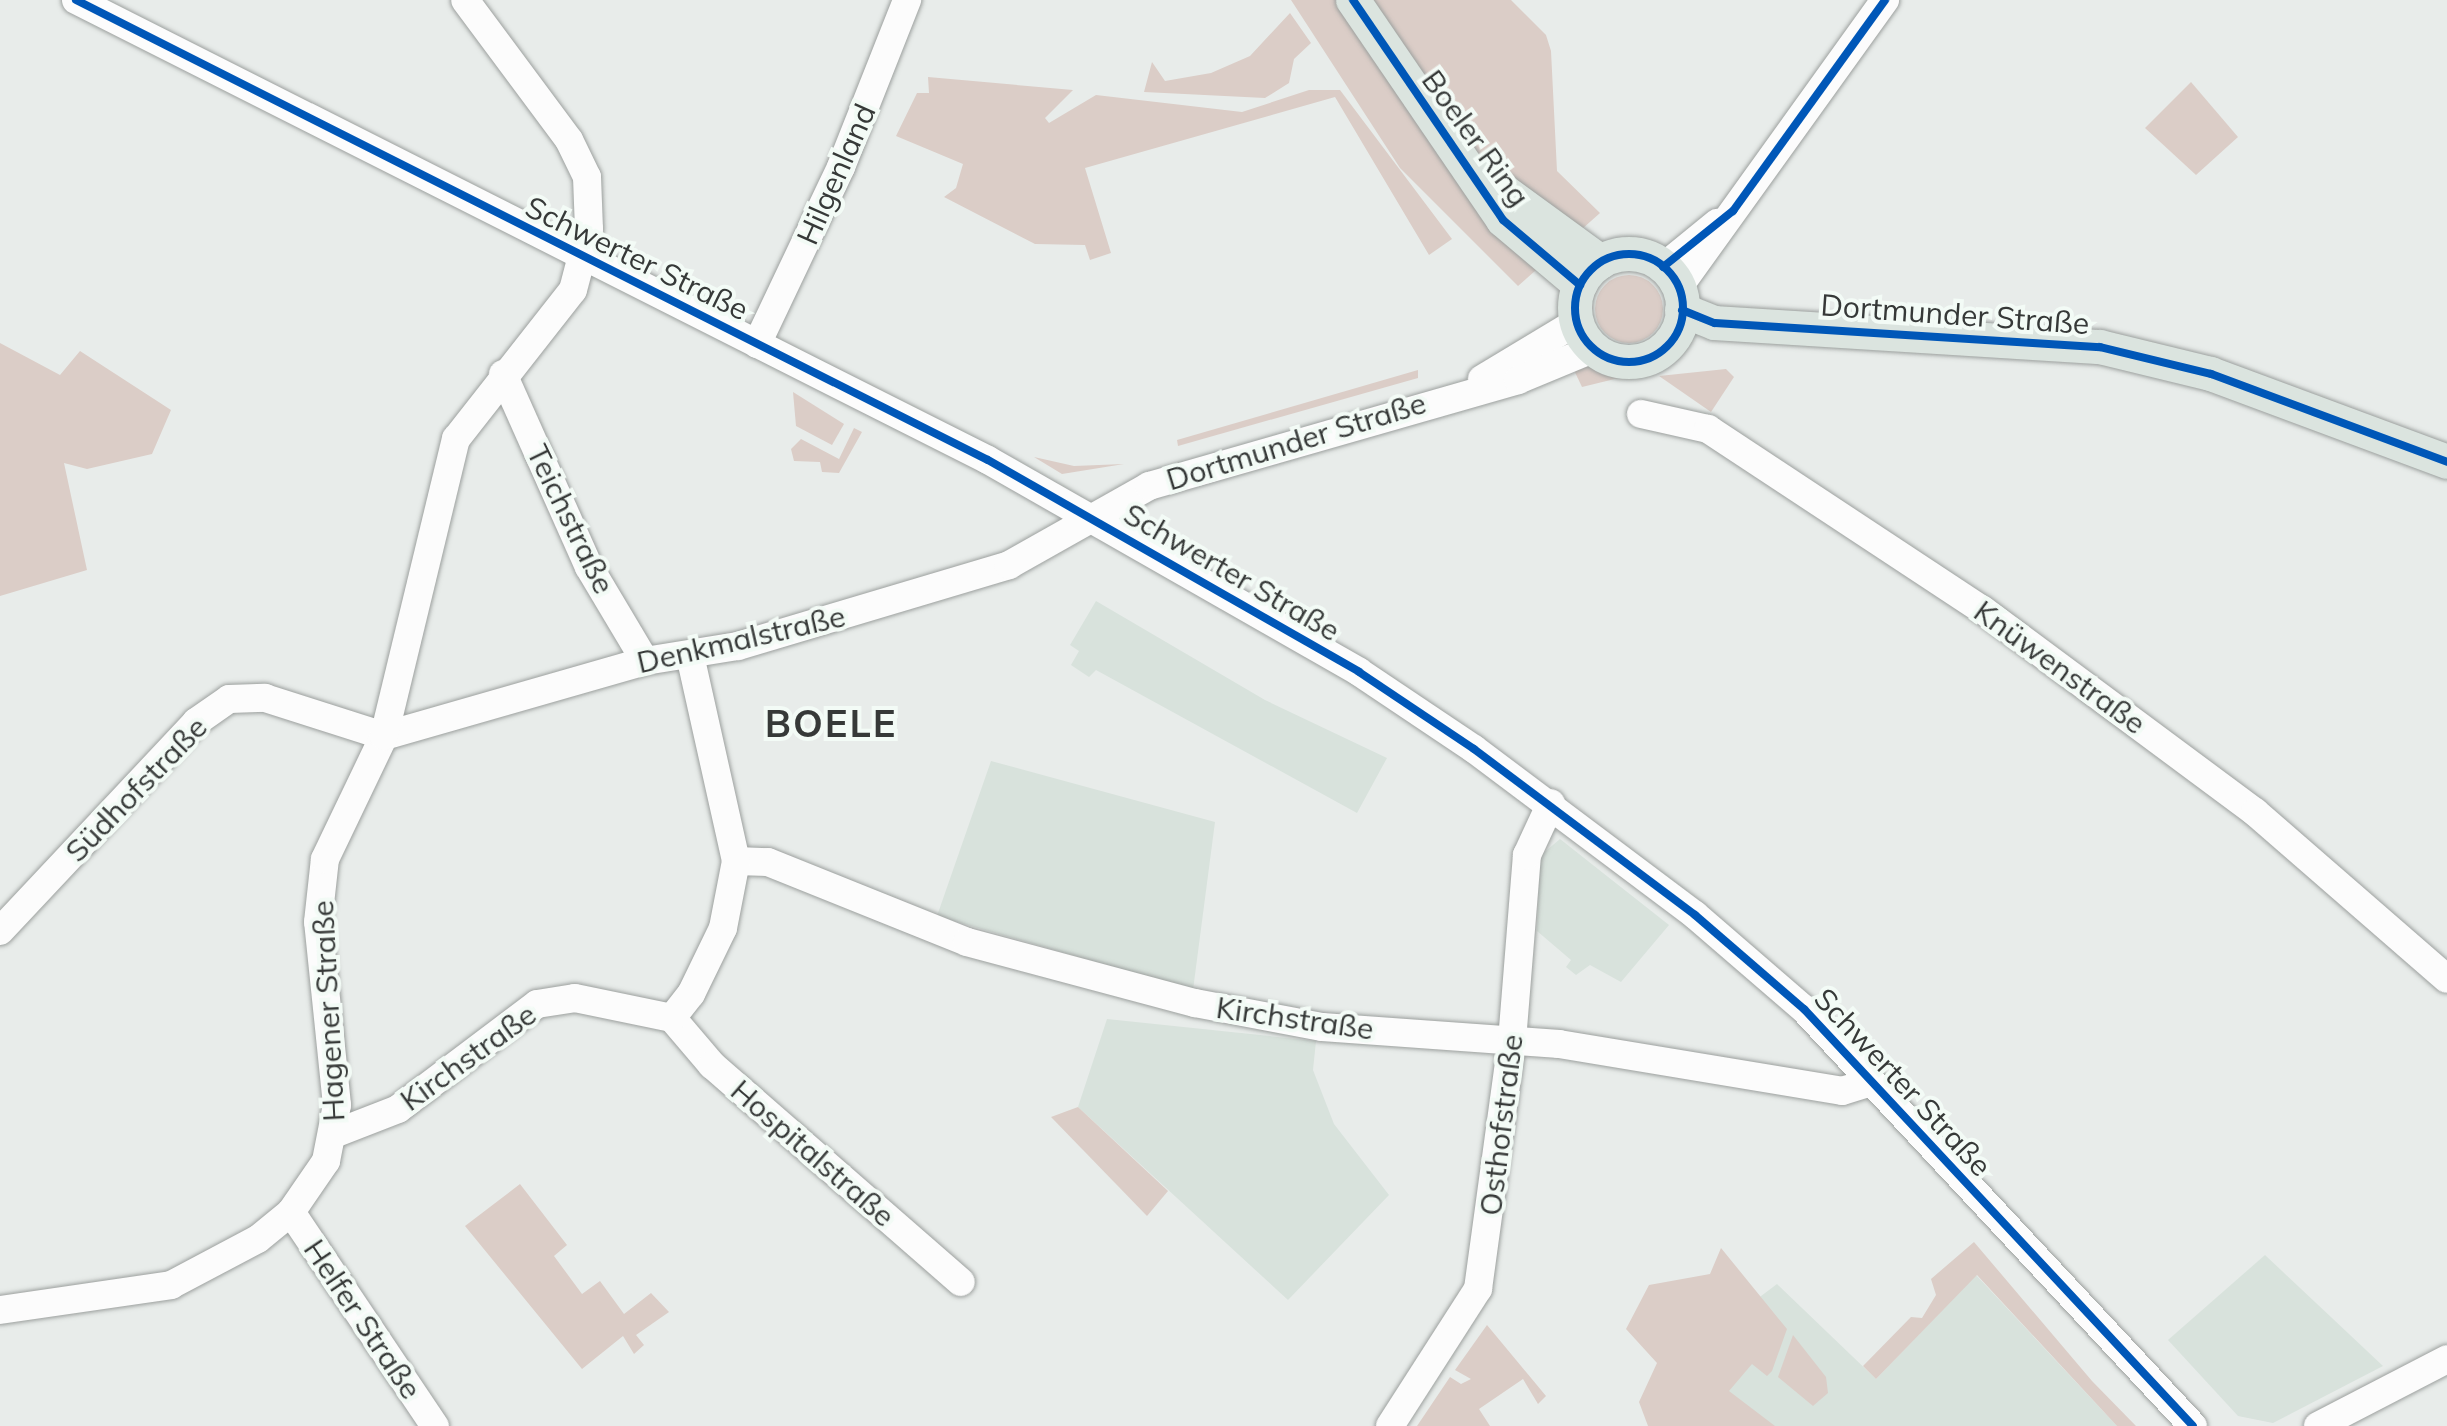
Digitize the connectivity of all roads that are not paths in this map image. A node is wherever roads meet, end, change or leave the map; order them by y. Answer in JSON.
{"nodes":[{"id":1,"x":76,"y":0,"type":"edge"},
{"id":2,"x":465,"y":0,"type":"edge"},
{"id":3,"x":907,"y":0,"type":"edge"},
{"id":4,"x":1353,"y":0,"type":"edge"},
{"id":5,"x":1885,"y":0,"type":"edge"},
{"id":6,"x":584,"y":261,"type":"junction"},
{"id":7,"x":1590,"y":274,"type":"junction"},
{"id":8,"x":1674,"y":301,"type":"junction"},
{"id":9,"x":1585,"y":335,"type":"junction"},
{"id":10,"x":757,"y":344,"type":"junction"},
{"id":11,"x":503,"y":374,"type":"junction"},
{"id":12,"x":1641,"y":414,"type":"dead end"},
{"id":13,"x":2447,"y":462,"type":"edge"},
{"id":14,"x":1087,"y":518,"type":"junction"},
{"id":15,"x":690,"y":656,"type":"junction"},
{"id":16,"x":645,"y":661,"type":"junction"},
{"id":17,"x":384,"y":736,"type":"junction"},
{"id":18,"x":1551,"y":803,"type":"junction"},
{"id":19,"x":736,"y":861,"type":"junction"},
{"id":20,"x":0,"y":931,"type":"edge"},
{"id":21,"x":2446,"y":976,"type":"edge"},
{"id":22,"x":672,"y":1018,"type":"junction"},
{"id":23,"x":1512,"y":1041,"type":"junction"},
{"id":24,"x":1872,"y":1082,"type":"junction"},
{"id":25,"x":334,"y":1134,"type":"junction"},
{"id":26,"x":291,"y":1212,"type":"junction"},
{"id":27,"x":961,"y":1282,"type":"dead end"},
{"id":28,"x":0,"y":1310,"type":"edge"},
{"id":29,"x":2447,"y":1359,"type":"edge"},
{"id":30,"x":435,"y":1426,"type":"edge"},
{"id":31,"x":1390,"y":1426,"type":"edge"},
{"id":32,"x":2193,"y":1426,"type":"edge"},
{"id":33,"x":2318,"y":1426,"type":"edge"}],
"edges":[{"from":1,"to":6,"type":"street","name":"Schwerter Straße"},
{"from":2,"to":6,"type":"street","name":"Hagener Straße"},
{"from":3,"to":10,"type":"street","name":"Hilgenland"},
{"from":4,"to":7,"type":"main road","name":"Boeler Ring"},
{"from":5,"to":8,"type":"street"},
{"from":6,"to":10,"type":"street","name":"Schwerter Straße"},
{"from":6,"to":11,"type":"street","name":"Hagener Straße"},
{"from":7,"to":8,"type":"main road","name":"Dortmunder Straße"},
{"from":7,"to":9,"type":"main road"},
{"from":8,"to":9,"type":"main road"},
{"from":8,"to":13,"type":"main road","name":"Dortmunder Straße"},
{"from":9,"to":14,"type":"street","name":"Dortmunder Straße"},
{"from":10,"to":14,"type":"street","name":"Schwerter Straße"},
{"from":11,"to":16,"type":"street","name":"Teichstraße"},
{"from":11,"to":17,"type":"street","name":"Hagener Straße"},
{"from":12,"to":21,"type":"street","name":"Knüwenstraße"},
{"from":14,"to":15,"type":"street","name":"Denkmalstraße"},
{"from":14,"to":18,"type":"street","name":"Schwerter Straße"},
{"from":15,"to":16,"type":"street","name":"Denkmalstraße"},
{"from":15,"to":19,"type":"street"},
{"from":16,"to":17,"type":"street","name":"Denkmalstraße"},
{"from":17,"to":20,"type":"street","name":"Südhofstraße"},
{"from":17,"to":25,"type":"street","name":"Hagener Straße"},
{"from":18,"to":23,"type":"street","name":"Osthofstraße"},
{"from":18,"to":24,"type":"street","name":"Schwerter Straße"},
{"from":19,"to":22,"type":"street"},
{"from":19,"to":23,"type":"street","name":"Kirchstraße"},
{"from":22,"to":25,"type":"street","name":"Kirchstraße"},
{"from":22,"to":27,"type":"street","name":"Hospitalstraße"},
{"from":23,"to":24,"type":"street","name":"Kirchstraße"},
{"from":23,"to":31,"type":"street","name":"Osthofstraße"},
{"from":24,"to":32,"type":"street","name":"Schwerter Straße"},
{"from":25,"to":26,"type":"street","name":"Hagener Straße"},
{"from":26,"to":28,"type":"street","name":"Hagener Straße"},
{"from":26,"to":30,"type":"street","name":"Helfer Straße"},
{"from":29,"to":33,"type":"street"}]}
